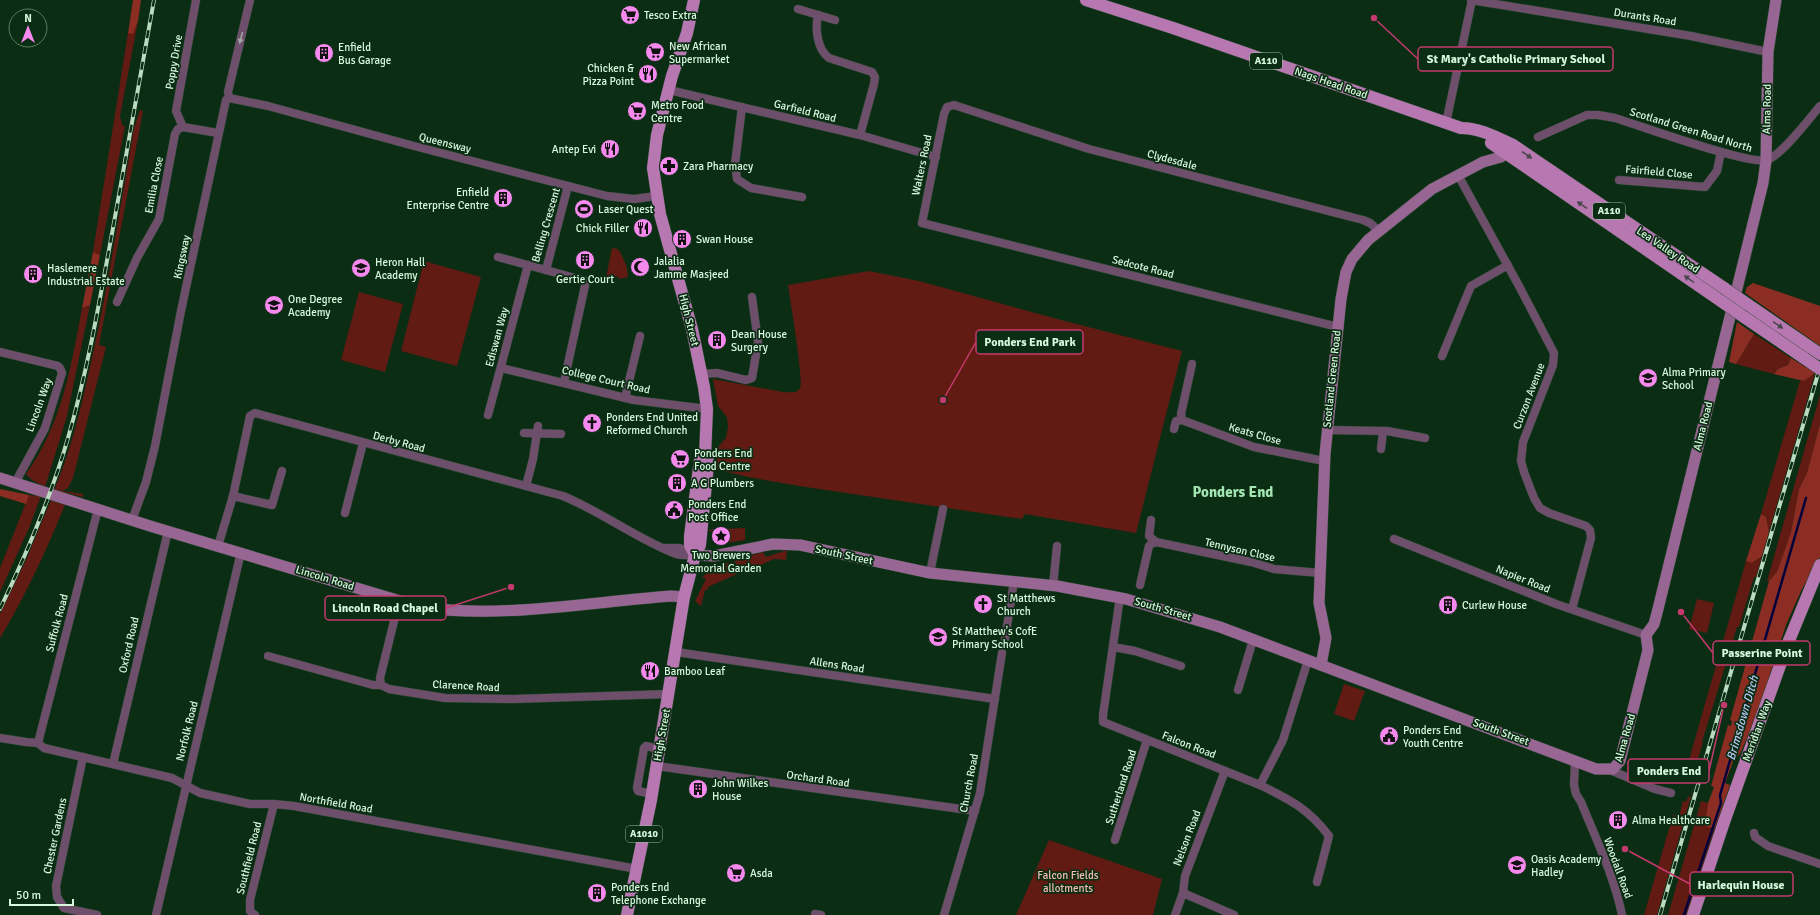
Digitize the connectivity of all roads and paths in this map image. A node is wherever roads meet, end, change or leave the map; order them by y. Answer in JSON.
{"nodes":[{"id":1,"x":196,"y":0,"type":"edge"},
{"id":2,"x":250,"y":0,"type":"edge"},
{"id":3,"x":694,"y":0,"type":"edge"},
{"id":4,"x":1086,"y":0,"type":"edge"},
{"id":5,"x":1471,"y":0,"type":"edge"},
{"id":6,"x":1776,"y":0,"type":"edge"},
{"id":7,"x":798,"y":9,"type":"dead end"},
{"id":8,"x":818,"y":15,"type":"junction"},
{"id":9,"x":834,"y":20,"type":"dead end"},
{"id":10,"x":1768,"y":52,"type":"junction"},
{"id":11,"x":669,"y":90,"type":"junction"},
{"id":12,"x":229,"y":98,"type":"junction"},
{"id":13,"x":1820,"y":106,"type":"edge"},
{"id":14,"x":742,"y":107,"type":"junction"},
{"id":15,"x":961,"y":107,"type":"joint"},
{"id":16,"x":1446,"y":122,"type":"junction"},
{"id":17,"x":184,"y":127,"type":"junction"},
{"id":18,"x":1461,"y":128,"type":"joint"},
{"id":19,"x":218,"y":133,"type":"junction"},
{"id":20,"x":860,"y":135,"type":"junction"},
{"id":21,"x":1491,"y":138,"type":"junction"},
{"id":22,"x":1538,"y":138,"type":"dead end"},
{"id":23,"x":1506,"y":152,"type":"junction"},
{"id":24,"x":1721,"y":152,"type":"junction"},
{"id":25,"x":936,"y":157,"type":"junction"},
{"id":26,"x":1766,"y":161,"type":"junction"},
{"id":27,"x":1483,"y":162,"type":"junction"},
{"id":28,"x":1458,"y":175,"type":"junction"},
{"id":29,"x":1619,"y":180,"type":"dead end"},
{"id":30,"x":568,"y":186,"type":"junction"},
{"id":31,"x":656,"y":196,"type":"junction"},
{"id":32,"x":802,"y":198,"type":"dead end"},
{"id":33,"x":942,"y":228,"type":"joint"},
{"id":34,"x":1378,"y":230,"type":"junction"},
{"id":35,"x":498,"y":257,"type":"dead end"},
{"id":36,"x":528,"y":265,"type":"junction"},
{"id":37,"x":1508,"y":265,"type":"junction"},
{"id":38,"x":546,"y":270,"type":"junction"},
{"id":39,"x":752,"y":297,"type":"dead end"},
{"id":40,"x":117,"y":302,"type":"dead end"},
{"id":41,"x":1338,"y":327,"type":"junction"},
{"id":42,"x":640,"y":336,"type":"dead end"},
{"id":43,"x":0,"y":352,"type":"edge"},
{"id":44,"x":1820,"y":354,"type":"edge"},
{"id":45,"x":1442,"y":356,"type":"dead end"},
{"id":46,"x":1192,"y":364,"type":"dead end"},
{"id":47,"x":501,"y":368,"type":"junction"},
{"id":48,"x":1820,"y":369,"type":"edge"},
{"id":49,"x":702,"y":374,"type":"junction"},
{"id":50,"x":564,"y":382,"type":"junction"},
{"id":51,"x":625,"y":398,"type":"junction"},
{"id":52,"x":707,"y":409,"type":"junction"},
{"id":53,"x":488,"y":415,"type":"dead end"},
{"id":54,"x":1182,"y":420,"type":"junction"},
{"id":55,"x":1174,"y":429,"type":"dead end"},
{"id":56,"x":538,"y":430,"type":"junction"},
{"id":57,"x":1327,"y":430,"type":"junction"},
{"id":58,"x":1383,"y":431,"type":"junction"},
{"id":59,"x":524,"y":433,"type":"dead end"},
{"id":60,"x":561,"y":434,"type":"dead end"},
{"id":61,"x":1425,"y":438,"type":"dead end"},
{"id":62,"x":363,"y":443,"type":"junction"},
{"id":63,"x":1382,"y":449,"type":"dead end"},
{"id":64,"x":1324,"y":461,"type":"junction"},
{"id":65,"x":282,"y":471,"type":"dead end"},
{"id":66,"x":0,"y":478,"type":"edge"},
{"id":67,"x":15,"y":483,"type":"junction"},
{"id":68,"x":526,"y":486,"type":"junction"},
{"id":69,"x":233,"y":496,"type":"junction"},
{"id":70,"x":98,"y":509,"type":"junction"},
{"id":71,"x":943,"y":509,"type":"dead end"},
{"id":72,"x":345,"y":513,"type":"dead end"},
{"id":73,"x":132,"y":520,"type":"junction"},
{"id":74,"x":1151,"y":520,"type":"dead end"},
{"id":75,"x":168,"y":531,"type":"junction"},
{"id":76,"x":1394,"y":540,"type":"dead end"},
{"id":77,"x":1156,"y":542,"type":"junction"},
{"id":78,"x":218,"y":546,"type":"junction"},
{"id":79,"x":1056,"y":546,"type":"dead end"},
{"id":80,"x":241,"y":552,"type":"junction"},
{"id":81,"x":695,"y":555,"type":"junction"},
{"id":82,"x":1820,"y":565,"type":"edge"},
{"id":83,"x":930,"y":573,"type":"junction"},
{"id":84,"x":1320,"y":573,"type":"junction"},
{"id":85,"x":1014,"y":581,"type":"junction"},
{"id":86,"x":1140,"y":584,"type":"dead end"},
{"id":87,"x":1054,"y":586,"type":"junction"},
{"id":88,"x":684,"y":597,"type":"junction"},
{"id":89,"x":1120,"y":597,"type":"junction"},
{"id":90,"x":399,"y":601,"type":"junction"},
{"id":91,"x":1572,"y":609,"type":"junction"},
{"id":92,"x":1646,"y":635,"type":"junction"},
{"id":93,"x":1004,"y":639,"type":"dead end"},
{"id":94,"x":1253,"y":640,"type":"junction"},
{"id":95,"x":1113,"y":647,"type":"junction"},
{"id":96,"x":676,"y":652,"type":"junction"},
{"id":97,"x":1002,"y":653,"type":"dead end"},
{"id":98,"x":268,"y":656,"type":"dead end"},
{"id":99,"x":1308,"y":660,"type":"junction"},
{"id":100,"x":1320,"y":665,"type":"junction"},
{"id":101,"x":1175,"y":666,"type":"dead end"},
{"id":102,"x":381,"y":685,"type":"junction"},
{"id":103,"x":1241,"y":686,"type":"dead end"},
{"id":104,"x":669,"y":694,"type":"junction"},
{"id":105,"x":995,"y":699,"type":"junction"},
{"id":106,"x":0,"y":738,"type":"edge"},
{"id":107,"x":1147,"y":740,"type":"junction"},
{"id":108,"x":38,"y":743,"type":"junction"},
{"id":109,"x":660,"y":749,"type":"junction"},
{"id":110,"x":83,"y":757,"type":"junction"},
{"id":111,"x":1575,"y":760,"type":"junction"},
{"id":112,"x":113,"y":764,"type":"junction"},
{"id":113,"x":657,"y":766,"type":"junction"},
{"id":114,"x":1610,"y":770,"type":"junction"},
{"id":115,"x":1225,"y":771,"type":"junction"},
{"id":116,"x":186,"y":784,"type":"junction"},
{"id":117,"x":1260,"y":785,"type":"junction"},
{"id":118,"x":1671,"y":793,"type":"dead end"},
{"id":119,"x":652,"y":794,"type":"junction"},
{"id":120,"x":274,"y":804,"type":"junction"},
{"id":121,"x":976,"y":811,"type":"junction"},
{"id":122,"x":1754,"y":832,"type":"dead end"},
{"id":123,"x":1115,"y":840,"type":"dead end"},
{"id":124,"x":1820,"y":864,"type":"edge"},
{"id":125,"x":637,"y":868,"type":"junction"},
{"id":126,"x":1318,"y":882,"type":"dead end"},
{"id":127,"x":1183,"y":893,"type":"junction"},
{"id":128,"x":97,"y":915,"type":"edge"},
{"id":129,"x":156,"y":915,"type":"edge"},
{"id":130,"x":255,"y":915,"type":"edge"},
{"id":131,"x":627,"y":915,"type":"edge"},
{"id":132,"x":944,"y":915,"type":"edge"},
{"id":133,"x":1175,"y":915,"type":"edge"},
{"id":134,"x":1234,"y":915,"type":"edge"},
{"id":135,"x":1622,"y":915,"type":"edge"},
{"id":136,"x":1694,"y":915,"type":"edge"}],
"edges":[{"from":1,"to":17,"type":"street","name":"Poppy Drive"},
{"from":2,"to":12,"type":"street","name":"Kingsway","one_way":true},
{"from":3,"to":11,"type":"main road","name":"High Street","number":"A1010"},
{"from":4,"to":16,"type":"main road","name":"Nags Head Road","number":"A110"},
{"from":5,"to":10,"type":"street","name":"Durants Road"},
{"from":5,"to":16,"type":"street"},
{"from":6,"to":10,"type":"street","name":"Alma Road"},
{"from":7,"to":8,"type":"street"},
{"from":8,"to":9,"type":"street"},
{"from":8,"to":20,"type":"street"},
{"from":10,"to":26,"type":"street","name":"Alma Road"},
{"from":11,"to":14,"type":"street","name":"Garfield Road"},
{"from":11,"to":31,"type":"main road","name":"High Street","number":"A1010"},
{"from":12,"to":19,"type":"street","name":"Kingsway"},
{"from":12,"to":30,"type":"street","name":"Queensway"},
{"from":13,"to":26,"type":"street"},
{"from":14,"to":20,"type":"street","name":"Garfield Road"},
{"from":14,"to":32,"type":"street"},
{"from":15,"to":25,"type":"street","name":"Walters Road"},
{"from":15,"to":34,"type":"street","name":"Clydesdale"},
{"from":16,"to":18,"type":"main road","name":"Nags Head Road","number":"A110"},
{"from":17,"to":19,"type":"street"},
{"from":17,"to":40,"type":"street","name":"Emilia Close"},
{"from":18,"to":21,"type":"main road","name":"Lea Valley Road","number":"A110"},
{"from":19,"to":73,"type":"street","name":"Kingsway"},
{"from":20,"to":25,"type":"street","name":"Garfield Road"},
{"from":21,"to":23,"type":"main road","name":"Lea Valley Road"},
{"from":21,"to":27,"type":"street"},
{"from":21,"to":44,"type":"main road","name":"Lea Valley Road","number":"A110","one_way":true,"bridge":true},
{"from":22,"to":24,"type":"street","name":"Scotland Green Road North"},
{"from":23,"to":27,"type":"street","name":"Scotland Green Road"},
{"from":48,"to":23,"type":"main road","name":"Lea Valley Road","number":"A110","one_way":true,"bridge":true},
{"from":24,"to":26,"type":"street","name":"Scotland Green Road North"},
{"from":24,"to":29,"type":"street","name":"Fairfield Close"},
{"from":25,"to":33,"type":"street","name":"Walters Road"},
{"from":26,"to":92,"type":"street","name":"Alma Road"},
{"from":27,"to":28,"type":"street","name":"Scotland Green Road"},
{"from":28,"to":34,"type":"street","name":"Scotland Green Road"},
{"from":28,"to":37,"type":"street","name":"Curzon Avenue"},
{"from":30,"to":31,"type":"street","name":"Queensway"},
{"from":30,"to":38,"type":"street","name":"Belling Crescent"},
{"from":31,"to":49,"type":"main road","name":"High Street","number":"A1010"},
{"from":33,"to":41,"type":"street","name":"Sedcote Road"},
{"from":34,"to":41,"type":"street","name":"Scotland Green Road"},
{"from":35,"to":36,"type":"street","name":"Belling Crescent"},
{"from":36,"to":38,"type":"street","name":"Belling Crescent"},
{"from":36,"to":47,"type":"street","name":"Ediswan Way"},
{"from":37,"to":45,"type":"street"},
{"from":37,"to":91,"type":"street","name":"Curzon Avenue"},
{"from":38,"to":50,"type":"street"},
{"from":39,"to":49,"type":"street"},
{"from":41,"to":57,"type":"street","name":"Scotland Green Road"},
{"from":42,"to":51,"type":"street"},
{"from":43,"to":67,"type":"street","name":"Lincoln Way"},
{"from":46,"to":54,"type":"street"},
{"from":47,"to":50,"type":"street","name":"College Court Road"},
{"from":47,"to":53,"type":"street","name":"Ediswan Way"},
{"from":49,"to":52,"type":"main road","name":"High Street","number":"A1010"},
{"from":50,"to":51,"type":"street","name":"College Court Road"},
{"from":51,"to":52,"type":"street","name":"College Court Road"},
{"from":52,"to":81,"type":"main road","name":"High Street","number":"A1010"},
{"from":54,"to":55,"type":"street"},
{"from":54,"to":64,"type":"street","name":"Keats Close"},
{"from":56,"to":59,"type":"street"},
{"from":56,"to":60,"type":"street"},
{"from":56,"to":68,"type":"street"},
{"from":57,"to":58,"type":"street"},
{"from":57,"to":64,"type":"street","name":"Scotland Green Road"},
{"from":58,"to":61,"type":"street"},
{"from":58,"to":63,"type":"street"},
{"from":62,"to":68,"type":"street","name":"Derby Road"},
{"from":62,"to":69,"type":"street","name":"Derby Road"},
{"from":62,"to":72,"type":"street"},
{"from":64,"to":84,"type":"street","name":"Scotland Green Road"},
{"from":65,"to":69,"type":"street"},
{"from":66,"to":67,"type":"street","name":"Lincoln Road"},
{"from":67,"to":70,"type":"street","name":"Lincoln Road"},
{"from":68,"to":81,"type":"street","name":"Derby Road"},
{"from":69,"to":78,"type":"street","name":"Derby Road"},
{"from":70,"to":73,"type":"street","name":"Lincoln Road"},
{"from":70,"to":108,"type":"street","name":"Suffolk Road"},
{"from":71,"to":83,"type":"street"},
{"from":73,"to":75,"type":"street","name":"Lincoln Road"},
{"from":74,"to":77,"type":"street"},
{"from":75,"to":78,"type":"street","name":"Lincoln Road"},
{"from":75,"to":112,"type":"street","name":"Oxford Road"},
{"from":76,"to":91,"type":"street","name":"Napier Road"},
{"from":77,"to":84,"type":"street","name":"Tennyson Close"},
{"from":77,"to":86,"type":"street"},
{"from":78,"to":80,"type":"street","name":"Lincoln Road"},
{"from":79,"to":87,"type":"street"},
{"from":80,"to":90,"type":"street","name":"Lincoln Road"},
{"from":80,"to":116,"type":"street","name":"Norfolk Road"},
{"from":81,"to":83,"type":"street","name":"South Street"},
{"from":81,"to":88,"type":"main road","name":"High Street","number":"A1010"},
{"from":82,"to":136,"type":"main road","name":"Meridian Way"},
{"from":83,"to":85,"type":"street","name":"South Street"},
{"from":84,"to":100,"type":"street","name":"Scotland Green Road"},
{"from":85,"to":87,"type":"street","name":"South Street"},
{"from":85,"to":93,"type":"street"},
{"from":87,"to":89,"type":"street","name":"South Street"},
{"from":88,"to":90,"type":"street","name":"Lincoln Road"},
{"from":88,"to":96,"type":"main road","name":"High Street","number":"A1010"},
{"from":89,"to":94,"type":"street","name":"South Street"},
{"from":89,"to":95,"type":"street","name":"Falcon Road"},
{"from":90,"to":102,"type":"street"},
{"from":91,"to":92,"type":"street","name":"Napier Road"},
{"from":92,"to":114,"type":"street","name":"Alma Road"},
{"from":94,"to":99,"type":"street","name":"South Street"},
{"from":94,"to":103,"type":"street"},
{"from":95,"to":101,"type":"street"},
{"from":95,"to":107,"type":"street","name":"Falcon Road"},
{"from":96,"to":104,"type":"main road","name":"High Street","number":"A1010"},
{"from":96,"to":105,"type":"street","name":"Allens Road"},
{"from":97,"to":105,"type":"street","name":"Church Road"},
{"from":98,"to":102,"type":"street","name":"Clarence Road"},
{"from":99,"to":100,"type":"street","name":"South Street"},
{"from":99,"to":117,"type":"street"},
{"from":100,"to":111,"type":"street","name":"South Street"},
{"from":102,"to":104,"type":"street","name":"Clarence Road"},
{"from":104,"to":109,"type":"main road","name":"High Street","number":"A1010"},
{"from":105,"to":121,"type":"street","name":"Church Road"},
{"from":106,"to":108,"type":"street","name":"Northfield Road"},
{"from":107,"to":115,"type":"street","name":"Falcon Road"},
{"from":107,"to":123,"type":"street","name":"Sutherland Road"},
{"from":108,"to":110,"type":"street","name":"Northfield Road"},
{"from":109,"to":113,"type":"main road","name":"High Street","number":"A1010"},
{"from":109,"to":119,"type":"street"},
{"from":110,"to":112,"type":"street","name":"Northfield Road"},
{"from":110,"to":128,"type":"street","name":"Chester Gardens"},
{"from":111,"to":114,"type":"street","name":"South Street"},
{"from":111,"to":135,"type":"street","name":"Woodall Road"},
{"from":112,"to":116,"type":"street","name":"Northfield Road"},
{"from":113,"to":119,"type":"main road","name":"High Street","number":"A1010"},
{"from":113,"to":121,"type":"street","name":"Orchard Road"},
{"from":114,"to":118,"type":"street"},
{"from":115,"to":117,"type":"street","name":"Falcon Road"},
{"from":115,"to":127,"type":"street","name":"Nelson Road"},
{"from":116,"to":120,"type":"street","name":"Northfield Road"},
{"from":116,"to":129,"type":"street","name":"Norfolk Road"},
{"from":117,"to":126,"type":"street","name":"Falcon Road"},
{"from":119,"to":125,"type":"main road","name":"High Street","number":"A1010"},
{"from":120,"to":125,"type":"street","name":"Northfield Road"},
{"from":120,"to":130,"type":"street","name":"Southfield Road"},
{"from":121,"to":132,"type":"street","name":"Church Road"},
{"from":122,"to":124,"type":"street"},
{"from":125,"to":131,"type":"main road","name":"High Street","number":"A1010"},
{"from":127,"to":133,"type":"street","name":"Nelson Road"},
{"from":127,"to":134,"type":"street"}]}
